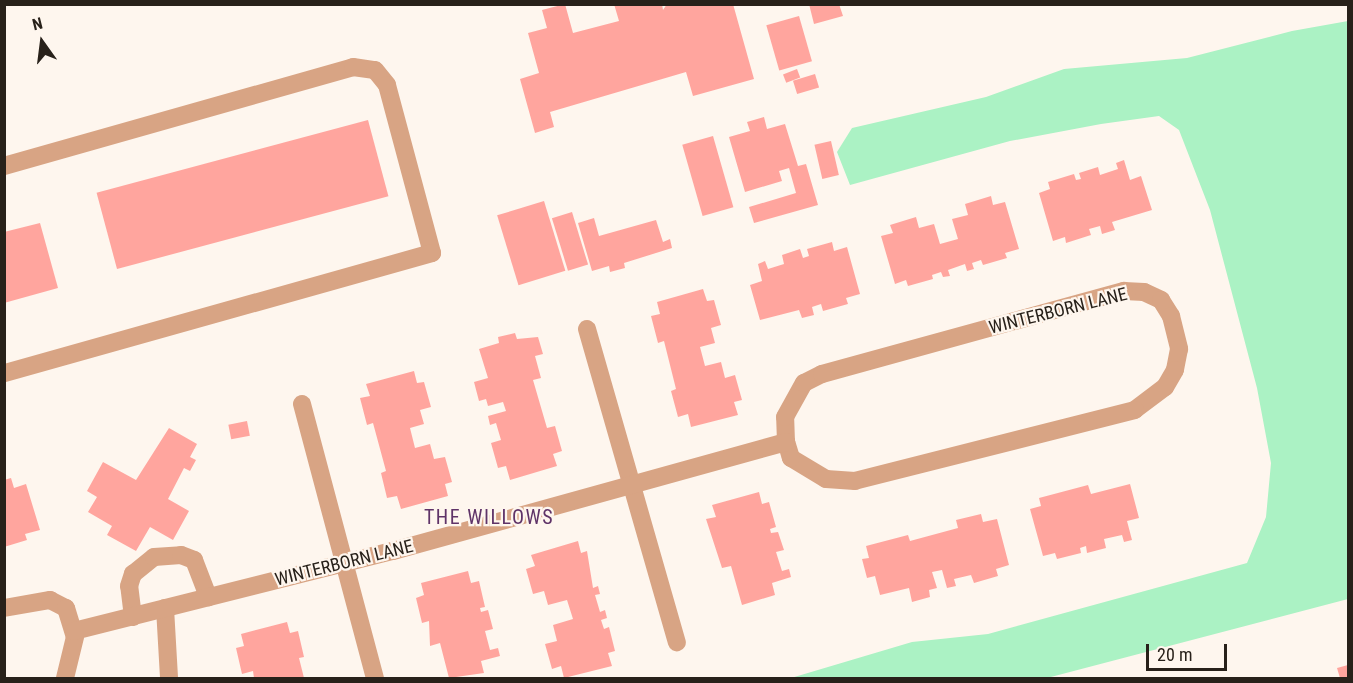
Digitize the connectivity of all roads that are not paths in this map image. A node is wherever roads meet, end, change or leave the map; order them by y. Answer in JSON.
{"nodes":[{"id":1,"x":4,"y":166,"type":"edge"},
{"id":2,"x":587,"y":328,"type":"dead end"},
{"id":3,"x":4,"y":373,"type":"edge"},
{"id":4,"x":302,"y":404,"type":"dead end"},
{"id":5,"x":786,"y":442,"type":"junction"},
{"id":6,"x":632,"y":484,"type":"junction"},
{"id":7,"x":344,"y":563,"type":"junction"},
{"id":8,"x":208,"y":597,"type":"junction"},
{"id":9,"x":4,"y":608,"type":"edge"},
{"id":10,"x":165,"y":608,"type":"junction"},
{"id":11,"x":133,"y":616,"type":"junction"},
{"id":12,"x":74,"y":631,"type":"junction"},
{"id":13,"x":677,"y":642,"type":"dead end"},
{"id":14,"x":65,"y":678,"type":"edge"},
{"id":15,"x":169,"y":678,"type":"edge"},
{"id":16,"x":375,"y":678,"type":"edge"}],
"edges":[{"from":1,"to":3,"type":"street"},
{"from":2,"to":6,"type":"street"},
{"from":4,"to":7,"type":"street"},
{"from":5,"to":5,"type":"street","name":"WINTERBORN LANE"},
{"from":5,"to":6,"type":"street","name":"WINTERBORN LANE"},
{"from":6,"to":7,"type":"street","name":"WINTERBORN LANE"},
{"from":6,"to":13,"type":"street"},
{"from":7,"to":8,"type":"street","name":"WINTERBORN LANE"},
{"from":7,"to":16,"type":"street"},
{"from":8,"to":10,"type":"street","name":"WINTERBORN LANE"},
{"from":8,"to":11,"type":"street"},
{"from":9,"to":12,"type":"street"},
{"from":10,"to":11,"type":"street","name":"WINTERBORN LANE"},
{"from":10,"to":15,"type":"street"},
{"from":11,"to":12,"type":"street","name":"WINTERBORN LANE"},
{"from":12,"to":14,"type":"street"}]}
